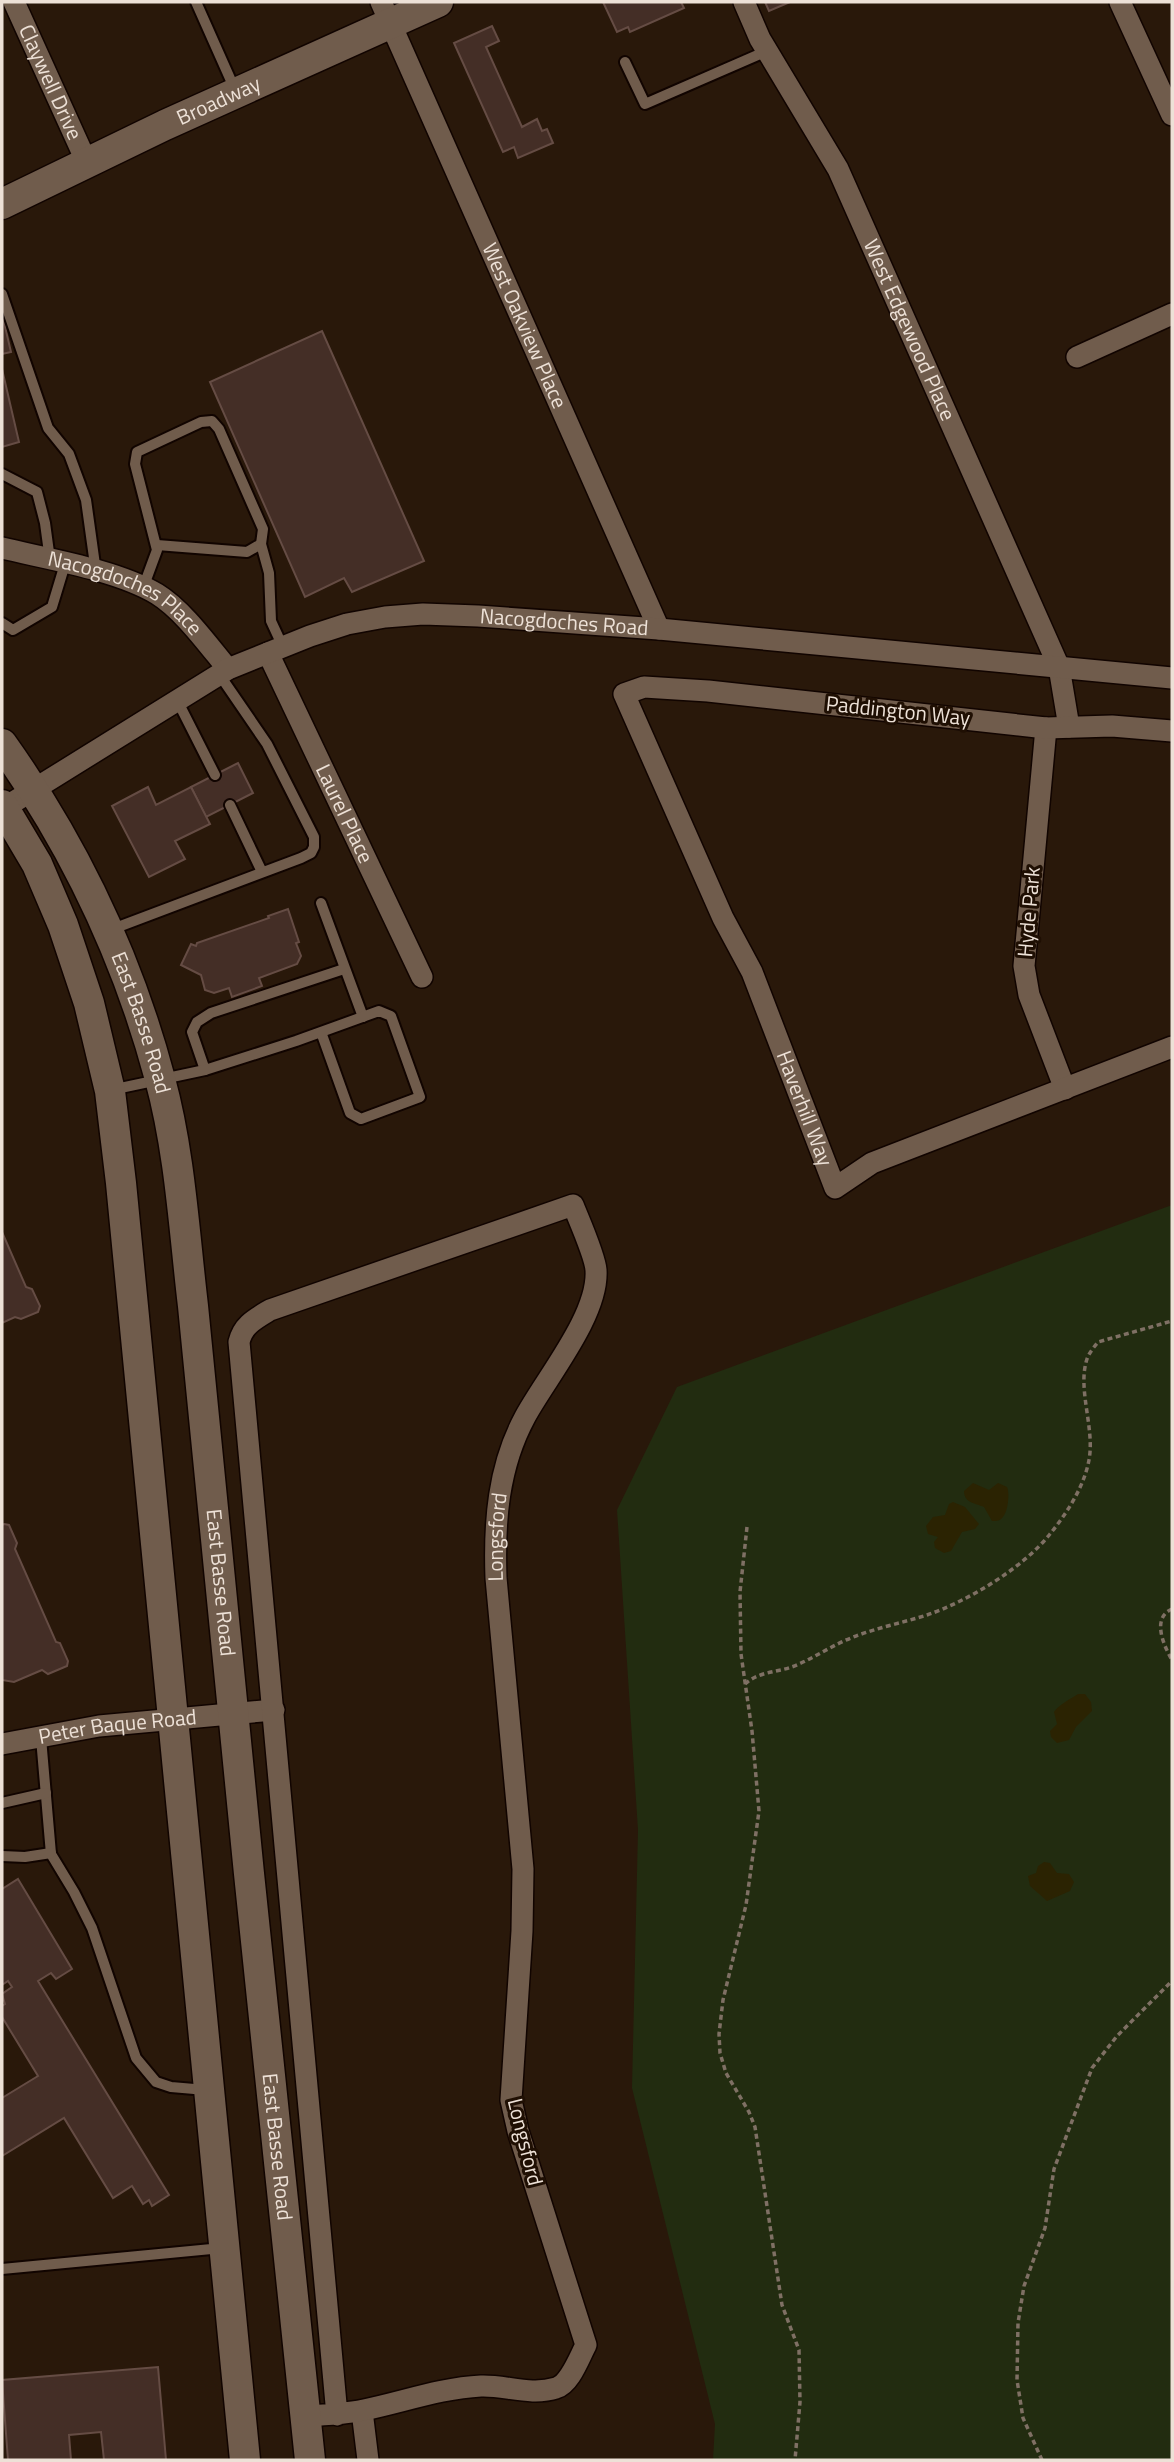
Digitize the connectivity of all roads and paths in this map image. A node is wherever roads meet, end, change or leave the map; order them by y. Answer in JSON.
{"nodes":[{"id":1,"x":14,"y":2,"type":"edge"},
{"id":2,"x":196,"y":2,"type":"edge"},
{"id":3,"x":438,"y":2,"type":"edge"},
{"id":4,"x":744,"y":2,"type":"edge"},
{"id":5,"x":1120,"y":2,"type":"edge"},
{"id":6,"x":385,"y":13,"type":"edge"},
{"id":7,"x":767,"y":51,"type":"junction"},
{"id":8,"x":625,"y":62,"type":"dead end"},
{"id":9,"x":236,"y":93,"type":"junction"},
{"id":10,"x":1172,"y":115,"type":"edge"},
{"id":11,"x":87,"y":163,"type":"junction"},
{"id":12,"x":2,"y":204,"type":"edge"},
{"id":13,"x":2,"y":293,"type":"edge"},
{"id":14,"x":1172,"y":314,"type":"edge"},
{"id":15,"x":1077,"y":357,"type":"dead end"},
{"id":16,"x":2,"y":474,"type":"edge"},
{"id":17,"x":261,"y":544,"type":"junction"},
{"id":18,"x":157,"y":545,"type":"junction"},
{"id":19,"x":2,"y":548,"type":"edge"},
{"id":20,"x":58,"y":562,"type":"junction"},
{"id":21,"x":96,"y":572,"type":"junction"},
{"id":22,"x":143,"y":588,"type":"junction"},
{"id":23,"x":2,"y":623,"type":"edge"},
{"id":24,"x":659,"y":629,"type":"junction"},
{"id":25,"x":275,"y":650,"type":"junction"},
{"id":26,"x":1059,"y":667,"type":"junction"},
{"id":27,"x":224,"y":671,"type":"junction"},
{"id":28,"x":1172,"y":678,"type":"edge"},
{"id":29,"x":624,"y":694,"type":"joint"},
{"id":30,"x":177,"y":700,"type":"junction"},
{"id":31,"x":1069,"y":727,"type":"junction"},
{"id":32,"x":1046,"y":728,"type":"junction"},
{"id":33,"x":1172,"y":731,"type":"edge"},
{"id":34,"x":2,"y":744,"type":"edge"},
{"id":35,"x":215,"y":775,"type":"dead end"},
{"id":36,"x":34,"y":790,"type":"junction"},
{"id":37,"x":230,"y":805,"type":"dead end"},
{"id":38,"x":3,"y":806,"type":"edge"},
{"id":39,"x":262,"y":872,"type":"junction"},
{"id":40,"x":321,"y":903,"type":"dead end"},
{"id":41,"x":107,"y":931,"type":"junction"},
{"id":42,"x":345,"y":969,"type":"junction"},
{"id":43,"x":422,"y":977,"type":"dead end"},
{"id":44,"x":363,"y":1017,"type":"junction"},
{"id":45,"x":321,"y":1032,"type":"junction"},
{"id":46,"x":1172,"y":1047,"type":"edge"},
{"id":47,"x":205,"y":1070,"type":"junction"},
{"id":48,"x":161,"y":1080,"type":"junction"},
{"id":49,"x":1065,"y":1089,"type":"junction"},
{"id":50,"x":110,"y":1091,"type":"junction"},
{"id":51,"x":1172,"y":1321,"type":"edge"},
{"id":52,"x":747,"y":1527,"type":"dead end"},
{"id":53,"x":1172,"y":1609,"type":"edge"},
{"id":54,"x":1172,"y":1660,"type":"edge"},
{"id":55,"x":745,"y":1684,"type":"junction"},
{"id":56,"x":274,"y":1710,"type":"junction"},
{"id":57,"x":233,"y":1714,"type":"junction"},
{"id":58,"x":173,"y":1720,"type":"junction"},
{"id":59,"x":41,"y":1738,"type":"junction"},
{"id":60,"x":2,"y":1744,"type":"edge"},
{"id":61,"x":46,"y":1793,"type":"junction"},
{"id":62,"x":2,"y":1803,"type":"edge"},
{"id":63,"x":51,"y":1853,"type":"junction"},
{"id":64,"x":2,"y":1856,"type":"edge"},
{"id":65,"x":1172,"y":1981,"type":"edge"},
{"id":66,"x":209,"y":2090,"type":"junction"},
{"id":67,"x":225,"y":2247,"type":"junction"},
{"id":68,"x":2,"y":2269,"type":"edge"},
{"id":69,"x":362,"y":2411,"type":"junction"},
{"id":70,"x":337,"y":2415,"type":"junction"},
{"id":71,"x":305,"y":2416,"type":"junction"},
{"id":72,"x":245,"y":2460,"type":"edge"},
{"id":73,"x":310,"y":2460,"type":"edge"},
{"id":74,"x":368,"y":2460,"type":"edge"},
{"id":75,"x":795,"y":2460,"type":"edge"},
{"id":76,"x":1042,"y":2460,"type":"edge"}],
"edges":[{"from":1,"to":11,"type":"street","name":"Claywell Drive"},
{"from":2,"to":9,"type":"lane"},
{"from":3,"to":6,"type":"main road","name":"Broadway"},
{"from":4,"to":7,"type":"street","name":"West Edgewood Place"},
{"from":5,"to":10,"type":"street"},
{"from":6,"to":9,"type":"main road","name":"Broadway"},
{"from":6,"to":24,"type":"street","name":"West Oakview Place"},
{"from":7,"to":8,"type":"lane"},
{"from":7,"to":26,"type":"street","name":"West Edgewood Place"},
{"from":9,"to":11,"type":"main road","name":"Broadway"},
{"from":11,"to":12,"type":"main road","name":"Broadway"},
{"from":13,"to":21,"type":"lane"},
{"from":14,"to":15,"type":"street"},
{"from":16,"to":20,"type":"lane"},
{"from":17,"to":18,"type":"lane"},
{"from":17,"to":18,"type":"lane"},
{"from":17,"to":25,"type":"lane"},
{"from":18,"to":22,"type":"lane"},
{"from":19,"to":20,"type":"street","name":"Nacogdoches Place"},
{"from":20,"to":21,"type":"street","name":"Nacogdoches Place"},
{"from":20,"to":23,"type":"lane"},
{"from":21,"to":22,"type":"street","name":"Nacogdoches Place"},
{"from":22,"to":27,"type":"street","name":"Nacogdoches Place"},
{"from":24,"to":25,"type":"street","name":"Nacogdoches Road"},
{"from":24,"to":26,"type":"street","name":"Nacogdoches Road"},
{"from":25,"to":27,"type":"street","name":"Nacogdoches Road"},
{"from":25,"to":43,"type":"street","name":"Laurel Place"},
{"from":26,"to":28,"type":"street","name":"Nacogdoches Road"},
{"from":26,"to":31,"type":"street"},
{"from":27,"to":30,"type":"street","name":"Nacogdoches Road"},
{"from":27,"to":39,"type":"lane"},
{"from":29,"to":32,"type":"street","name":"Paddington Way"},
{"from":29,"to":49,"type":"street","name":"Haverhill Way"},
{"from":30,"to":35,"type":"lane"},
{"from":30,"to":36,"type":"street","name":"Nacogdoches Road"},
{"from":31,"to":32,"type":"street","name":"Paddington Way"},
{"from":31,"to":33,"type":"street","name":"Paddington Way"},
{"from":32,"to":49,"type":"street","name":"Hyde Park"},
{"from":34,"to":36,"type":"main road","name":"East Basse Road"},
{"from":36,"to":38,"type":"street","name":"Nacogdoches Road"},
{"from":36,"to":41,"type":"main road","name":"East Basse Road"},
{"from":37,"to":39,"type":"lane"},
{"from":38,"to":50,"type":"main road","name":"East Basse Road"},
{"from":39,"to":41,"type":"lane"},
{"from":40,"to":42,"type":"lane"},
{"from":41,"to":48,"type":"main road","name":"East Basse Road"},
{"from":42,"to":44,"type":"lane"},
{"from":42,"to":47,"type":"lane"},
{"from":44,"to":45,"type":"lane"},
{"from":44,"to":45,"type":"lane"},
{"from":45,"to":47,"type":"lane"},
{"from":46,"to":49,"type":"street","name":"Haverhill Way"},
{"from":47,"to":48,"type":"lane"},
{"from":48,"to":50,"type":"lane"},
{"from":48,"to":57,"type":"main road","name":"East Basse Road"},
{"from":50,"to":58,"type":"main road","name":"East Basse Road"},
{"from":51,"to":55,"type":"path"},
{"from":52,"to":55,"type":"path"},
{"from":53,"to":54,"type":"path"},
{"from":55,"to":75,"type":"path"},
{"from":56,"to":57,"type":"street"},
{"from":56,"to":69,"type":"street","name":"Longsford"},
{"from":56,"to":70,"type":"street","name":"Longsford"},
{"from":57,"to":58,"type":"street","name":"Peter Baque Road"},
{"from":57,"to":71,"type":"main road","name":"East Basse Road"},
{"from":58,"to":59,"type":"street","name":"Peter Baque Road"},
{"from":58,"to":66,"type":"main road","name":"East Basse Road"},
{"from":59,"to":60,"type":"street","name":"Peter Baque Road"},
{"from":59,"to":61,"type":"lane"},
{"from":61,"to":62,"type":"lane"},
{"from":61,"to":63,"type":"lane"},
{"from":63,"to":64,"type":"lane"},
{"from":63,"to":66,"type":"lane"},
{"from":65,"to":76,"type":"path"},
{"from":66,"to":67,"type":"main road","name":"East Basse Road"},
{"from":67,"to":68,"type":"lane"},
{"from":67,"to":72,"type":"main road","name":"East Basse Road"},
{"from":69,"to":70,"type":"street","name":"Longsford"},
{"from":69,"to":74,"type":"street"},
{"from":70,"to":71,"type":"street","name":"Longsford"},
{"from":71,"to":73,"type":"main road","name":"East Basse Road"}]}
